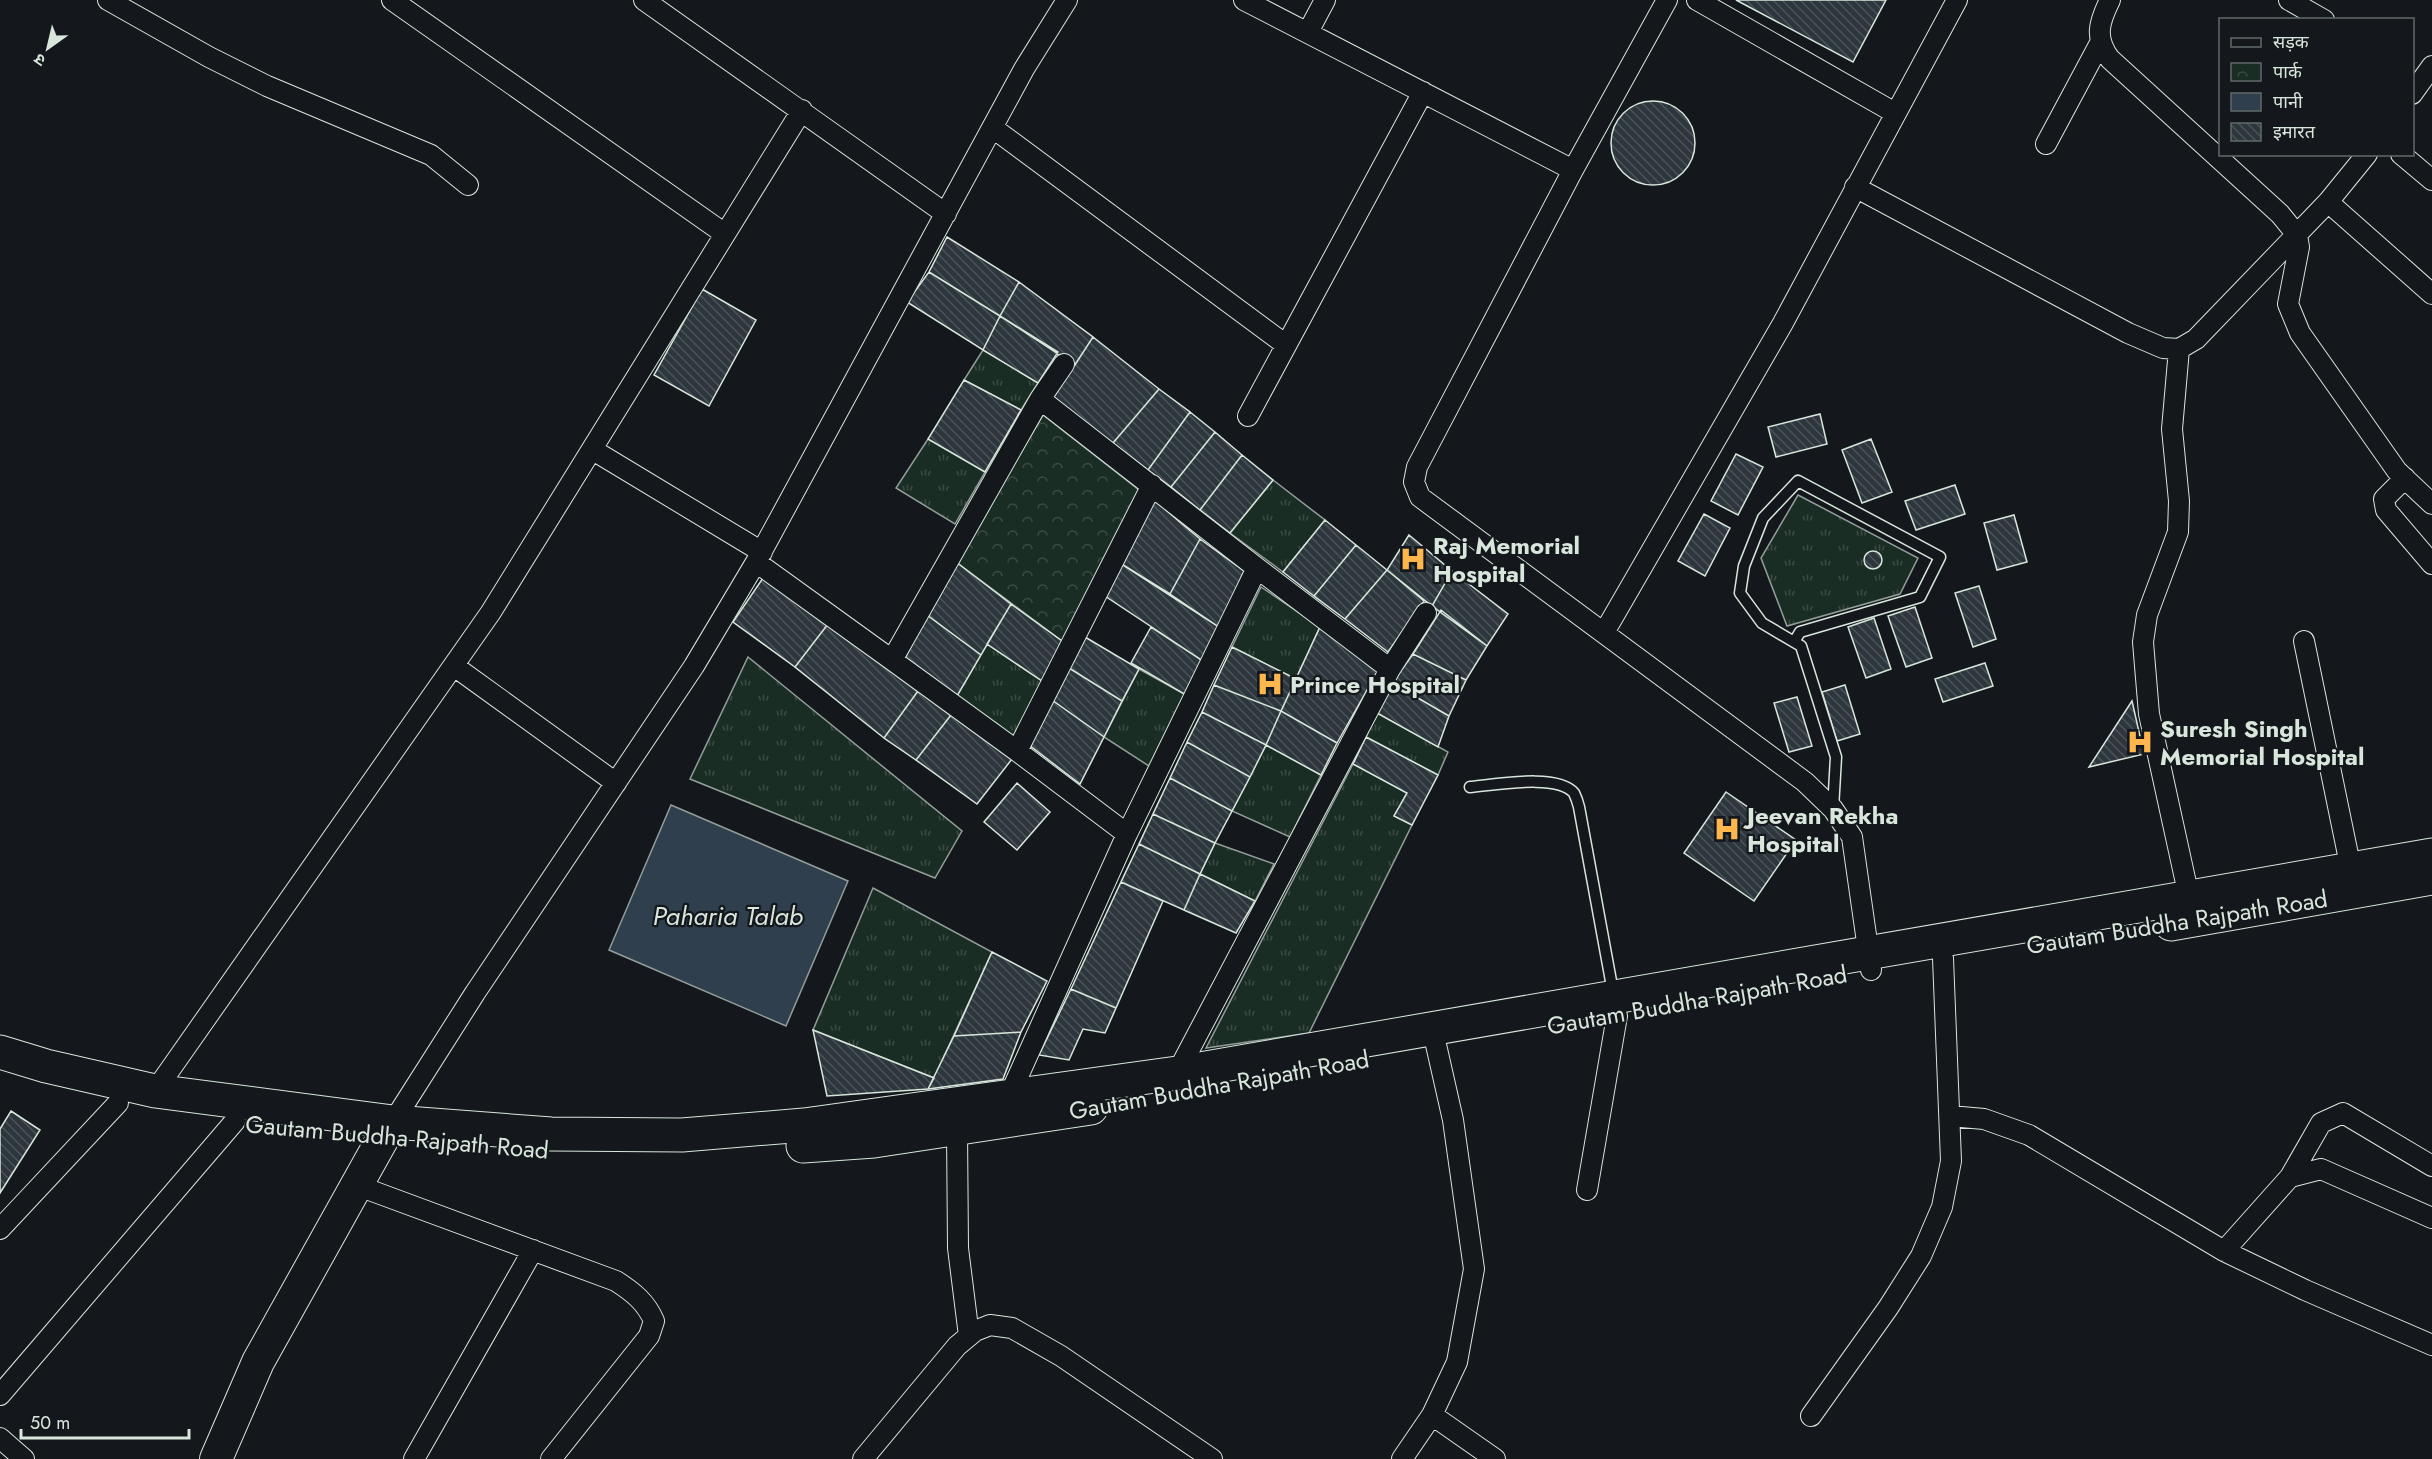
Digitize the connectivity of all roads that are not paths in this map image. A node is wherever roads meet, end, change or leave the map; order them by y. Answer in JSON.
{"nodes":[{"id":1,"x":108,"y":0,"type":"edge"},
{"id":2,"x":392,"y":0,"type":"edge"},
{"id":3,"x":644,"y":0,"type":"edge"},
{"id":4,"x":1067,"y":0,"type":"edge"},
{"id":5,"x":1244,"y":0,"type":"edge"},
{"id":6,"x":1325,"y":0,"type":"edge"},
{"id":7,"x":1667,"y":0,"type":"edge"},
{"id":8,"x":1697,"y":0,"type":"edge"},
{"id":9,"x":1957,"y":0,"type":"edge"},
{"id":10,"x":2110,"y":0,"type":"edge"},
{"id":11,"x":2289,"y":0,"type":"edge"},
{"id":12,"x":2320,"y":18,"type":"edge"},
{"id":13,"x":1308,"y":32,"type":"junction"},
{"id":14,"x":2099,"y":45,"type":"junction"},
{"id":15,"x":2432,"y":66,"type":"edge"},
{"id":16,"x":2414,"y":91,"type":"edge"},
{"id":17,"x":1423,"y":92,"type":"junction"},
{"id":18,"x":802,"y":110,"type":"junction"},
{"id":19,"x":1895,"y":113,"type":"junction"},
{"id":20,"x":993,"y":128,"type":"junction"},
{"id":21,"x":2046,"y":144,"type":"dead end"},
{"id":22,"x":2365,"y":156,"type":"edge"},
{"id":23,"x":2403,"y":156,"type":"edge"},
{"id":24,"x":1573,"y":170,"type":"junction"},
{"id":25,"x":2432,"y":180,"type":"edge"},
{"id":26,"x":468,"y":185,"type":"dead end"},
{"id":27,"x":1855,"y":187,"type":"junction"},
{"id":28,"x":2328,"y":202,"type":"junction"},
{"id":29,"x":946,"y":214,"type":"junction"},
{"id":30,"x":726,"y":234,"type":"junction"},
{"id":31,"x":2297,"y":235,"type":"junction"},
{"id":32,"x":2432,"y":294,"type":"edge"},
{"id":33,"x":1286,"y":345,"type":"junction"},
{"id":34,"x":2179,"y":349,"type":"junction"},
{"id":35,"x":1064,"y":364,"type":"dead end"},
{"id":36,"x":1040,"y":399,"type":"junction"},
{"id":37,"x":1248,"y":416,"type":"dead end"},
{"id":38,"x":593,"y":450,"type":"junction"},
{"id":39,"x":2405,"y":478,"type":"junction"},
{"id":40,"x":1152,"y":486,"type":"junction"},
{"id":41,"x":2432,"y":504,"type":"edge"},
{"id":42,"x":759,"y":557,"type":"junction"},
{"id":43,"x":2432,"y":564,"type":"edge"},
{"id":44,"x":1257,"y":568,"type":"junction"},
{"id":45,"x":1426,"y":613,"type":"dead end"},
{"id":46,"x":1605,"y":631,"type":"junction"},
{"id":47,"x":2304,"y":641,"type":"dead end"},
{"id":48,"x":1794,"y":642,"type":"junction"},
{"id":49,"x":892,"y":660,"type":"junction"},
{"id":50,"x":454,"y":666,"type":"junction"},
{"id":51,"x":1390,"y":669,"type":"junction"},
{"id":52,"x":1017,"y":751,"type":"junction"},
{"id":53,"x":616,"y":783,"type":"junction"},
{"id":54,"x":1470,"y":787,"type":"dead end"},
{"id":55,"x":1833,"y":809,"type":"junction"},
{"id":56,"x":1127,"y":834,"type":"junction"},
{"id":57,"x":2432,"y":855,"type":"edge"},
{"id":58,"x":2432,"y":878,"type":"edge"},
{"id":59,"x":2353,"y":881,"type":"junction"},
{"id":60,"x":2192,"y":910,"type":"junction"},
{"id":61,"x":1943,"y":958,"type":"junction"},
{"id":62,"x":1870,"y":961,"type":"junction"},
{"id":63,"x":1615,"y":1006,"type":"junction"},
{"id":64,"x":1434,"y":1037,"type":"junction"},
{"id":65,"x":0,"y":1052,"type":"edge"},
{"id":66,"x":1177,"y":1072,"type":"junction"},
{"id":67,"x":0,"y":1074,"type":"edge"},
{"id":68,"x":155,"y":1091,"type":"junction"},
{"id":69,"x":118,"y":1103,"type":"junction"},
{"id":70,"x":1002,"y":1111,"type":"junction"},
{"id":71,"x":1950,"y":1116,"type":"junction"},
{"id":72,"x":235,"y":1122,"type":"junction"},
{"id":73,"x":388,"y":1130,"type":"junction"},
{"id":74,"x":957,"y":1130,"type":"junction"},
{"id":75,"x":2432,"y":1166,"type":"edge"},
{"id":76,"x":2290,"y":1177,"type":"junction"},
{"id":77,"x":356,"y":1185,"type":"junction"},
{"id":78,"x":1587,"y":1190,"type":"dead end"},
{"id":79,"x":2432,"y":1218,"type":"edge"},
{"id":80,"x":0,"y":1229,"type":"edge"},
{"id":81,"x":533,"y":1250,"type":"junction"},
{"id":82,"x":2224,"y":1251,"type":"junction"},
{"id":83,"x":969,"y":1336,"type":"junction"},
{"id":84,"x":2432,"y":1345,"type":"edge"},
{"id":85,"x":0,"y":1395,"type":"edge"},
{"id":86,"x":1432,"y":1415,"type":"junction"},
{"id":87,"x":1811,"y":1416,"type":"dead end"},
{"id":88,"x":0,"y":1438,"type":"edge"},
{"id":89,"x":24,"y":1459,"type":"edge"},
{"id":90,"x":216,"y":1459,"type":"edge"},
{"id":91,"x":414,"y":1459,"type":"edge"},
{"id":92,"x":551,"y":1459,"type":"edge"},
{"id":93,"x":863,"y":1459,"type":"edge"},
{"id":94,"x":1212,"y":1459,"type":"edge"},
{"id":95,"x":1402,"y":1459,"type":"edge"},
{"id":96,"x":1495,"y":1459,"type":"edge"}],
"edges":[{"from":1,"to":26,"type":"street"},
{"from":2,"to":30,"type":"street"},
{"from":3,"to":18,"type":"street"},
{"from":4,"to":20,"type":"street"},
{"from":5,"to":13,"type":"street"},
{"from":6,"to":13,"type":"street"},
{"from":7,"to":24,"type":"street"},
{"from":8,"to":19,"type":"street"},
{"from":9,"to":19,"type":"street"},
{"from":10,"to":14,"type":"street"},
{"from":11,"to":12,"type":"street"},
{"from":13,"to":17,"type":"street"},
{"from":14,"to":21,"type":"street"},
{"from":14,"to":31,"type":"street"},
{"from":15,"to":16,"type":"street"},
{"from":17,"to":24,"type":"street"},
{"from":17,"to":33,"type":"street"},
{"from":18,"to":29,"type":"street"},
{"from":18,"to":30,"type":"street"},
{"from":19,"to":27,"type":"street"},
{"from":20,"to":29,"type":"street"},
{"from":20,"to":33,"type":"street"},
{"from":22,"to":28,"type":"street"},
{"from":23,"to":25,"type":"street"},
{"from":24,"to":46,"type":"street"},
{"from":27,"to":34,"type":"street"},
{"from":27,"to":46,"type":"street"},
{"from":28,"to":31,"type":"street"},
{"from":28,"to":32,"type":"street"},
{"from":29,"to":42,"type":"street"},
{"from":30,"to":38,"type":"street"},
{"from":31,"to":34,"type":"street"},
{"from":31,"to":39,"type":"street"},
{"from":33,"to":37,"type":"street"},
{"from":34,"to":60,"type":"street"},
{"from":35,"to":36,"type":"street"},
{"from":36,"to":40,"type":"street"},
{"from":36,"to":49,"type":"street"},
{"from":38,"to":42,"type":"street"},
{"from":38,"to":50,"type":"street"},
{"from":39,"to":41,"type":"street"},
{"from":39,"to":43,"type":"street"},
{"from":40,"to":44,"type":"street"},
{"from":40,"to":52,"type":"street"},
{"from":42,"to":49,"type":"street"},
{"from":42,"to":53,"type":"street"},
{"from":44,"to":51,"type":"street"},
{"from":44,"to":56,"type":"street"},
{"from":45,"to":51,"type":"street"},
{"from":46,"to":55,"type":"street"},
{"from":47,"to":59,"type":"street"},
{"from":48,"to":48,"type":"lane"},
{"from":48,"to":55,"type":"lane"},
{"from":49,"to":52,"type":"street"},
{"from":50,"to":53,"type":"street"},
{"from":50,"to":68,"type":"street"},
{"from":51,"to":66,"type":"street"},
{"from":52,"to":56,"type":"street"},
{"from":53,"to":73,"type":"street"},
{"from":54,"to":63,"type":"lane"},
{"from":55,"to":62,"type":"street"},
{"from":56,"to":70,"type":"street"},
{"from":57,"to":59,"type":"highway"},
{"from":58,"to":59,"type":"highway","name":"Gautam Buddha Rajpath Road"},
{"from":59,"to":60,"type":"highway","name":"Gautam Buddha Rajpath Road"},
{"from":60,"to":61,"type":"highway","name":"Gautam Buddha Rajpath Road"},
{"from":60,"to":62,"type":"highway"},
{"from":61,"to":62,"type":"highway","name":"Gautam Buddha Rajpath Road"},
{"from":61,"to":71,"type":"street"},
{"from":62,"to":63,"type":"highway","name":"Gautam Buddha Rajpath Road"},
{"from":63,"to":64,"type":"highway","name":"Gautam Buddha Rajpath Road"},
{"from":63,"to":78,"type":"street"},
{"from":64,"to":66,"type":"highway"},
{"from":64,"to":70,"type":"highway","name":"Gautam Buddha Rajpath Road"},
{"from":64,"to":86,"type":"street"},
{"from":65,"to":68,"type":"highway"},
{"from":66,"to":70,"type":"highway"},
{"from":67,"to":69,"type":"highway","name":"Gautam Buddha Rajpath Road"},
{"from":68,"to":73,"type":"highway"},
{"from":69,"to":72,"type":"highway","name":"Gautam Buddha Rajpath Road"},
{"from":69,"to":80,"type":"street"},
{"from":70,"to":73,"type":"highway"},
{"from":70,"to":74,"type":"highway","name":"Gautam Buddha Rajpath Road"},
{"from":71,"to":82,"type":"street"},
{"from":71,"to":87,"type":"street"},
{"from":72,"to":73,"type":"highway","name":"Gautam Buddha Rajpath Road"},
{"from":72,"to":85,"type":"street"},
{"from":73,"to":74,"type":"highway","name":"Gautam Buddha Rajpath Road"},
{"from":73,"to":77,"type":"main road"},
{"from":74,"to":83,"type":"street"},
{"from":75,"to":76,"type":"street"},
{"from":76,"to":79,"type":"street"},
{"from":76,"to":82,"type":"street"},
{"from":77,"to":81,"type":"street"},
{"from":77,"to":90,"type":"main road"},
{"from":81,"to":91,"type":"street"},
{"from":81,"to":92,"type":"street"},
{"from":82,"to":84,"type":"street"},
{"from":83,"to":93,"type":"street"},
{"from":83,"to":94,"type":"street"},
{"from":86,"to":95,"type":"street"},
{"from":86,"to":96,"type":"street"},
{"from":88,"to":89,"type":"street"}]}
